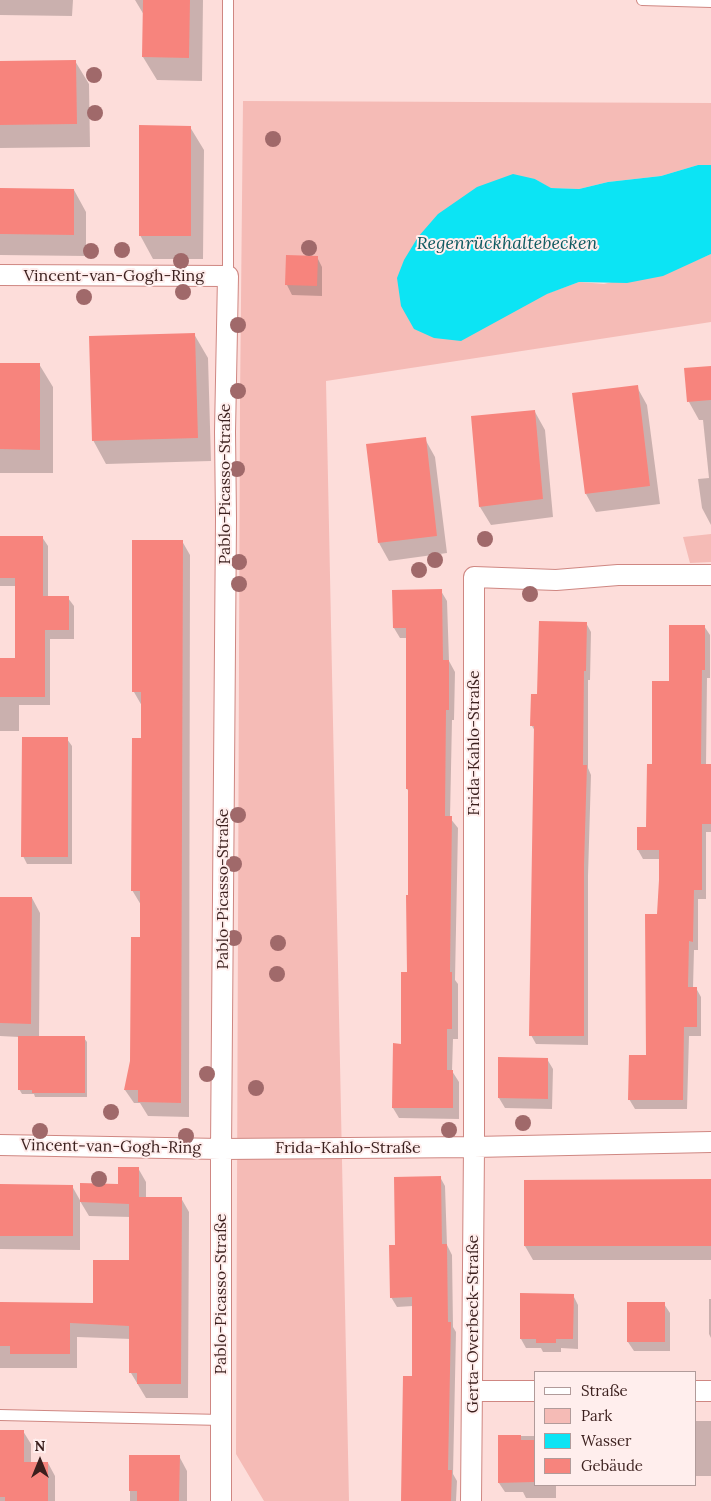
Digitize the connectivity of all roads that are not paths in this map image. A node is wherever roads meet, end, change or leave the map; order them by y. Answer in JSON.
{"nodes":[{"id":1,"x":228,"y":0,"type":"edge"},
{"id":2,"x":642,"y":0,"type":"edge"},
{"id":3,"x":711,"y":2,"type":"edge"},
{"id":4,"x":0,"y":275,"type":"edge"},
{"id":5,"x":228,"y":276,"type":"junction"},
{"id":6,"x":711,"y":575,"type":"edge"},
{"id":7,"x":711,"y":1142,"type":"edge"},
{"id":8,"x":0,"y":1145,"type":"edge"},
{"id":9,"x":474,"y":1147,"type":"junction"},
{"id":10,"x":221,"y":1149,"type":"junction"},
{"id":11,"x":534,"y":1391,"type":"edge"},
{"id":12,"x":696,"y":1391,"type":"edge"},
{"id":13,"x":711,"y":1391,"type":"edge"},
{"id":14,"x":472,"y":1392,"type":"junction"},
{"id":15,"x":0,"y":1415,"type":"edge"},
{"id":16,"x":222,"y":1420,"type":"junction"},
{"id":17,"x":221,"y":1501,"type":"edge"},
{"id":18,"x":471,"y":1501,"type":"edge"}],
"edges":[{"from":1,"to":5,"type":"lane"},
{"from":2,"to":3,"type":"lane"},
{"from":4,"to":5,"type":"street","name":"Vincent-van-Gogh-Ring"},
{"from":5,"to":10,"type":"street","name":"Pablo-Picasso-Straße"},
{"from":6,"to":9,"type":"street","name":"Frida-Kahlo-Straße"},
{"from":7,"to":9,"type":"street","name":"Frida-Kahlo-Straße"},
{"from":8,"to":10,"type":"street","name":"Vincent-van-Gogh-Ring"},
{"from":9,"to":10,"type":"street","name":"Frida-Kahlo-Straße"},
{"from":9,"to":14,"type":"street","name":"Gerta-Overbeck-Straße"},
{"from":10,"to":16,"type":"street","name":"Pablo-Picasso-Straße"},
{"from":11,"to":14,"type":"street"},
{"from":12,"to":13,"type":"street"},
{"from":14,"to":18,"type":"street","name":"Gerta-Overbeck-Straße"},
{"from":15,"to":16,"type":"lane"},
{"from":16,"to":17,"type":"street","name":"Pablo-Picasso-Straße"}]}
